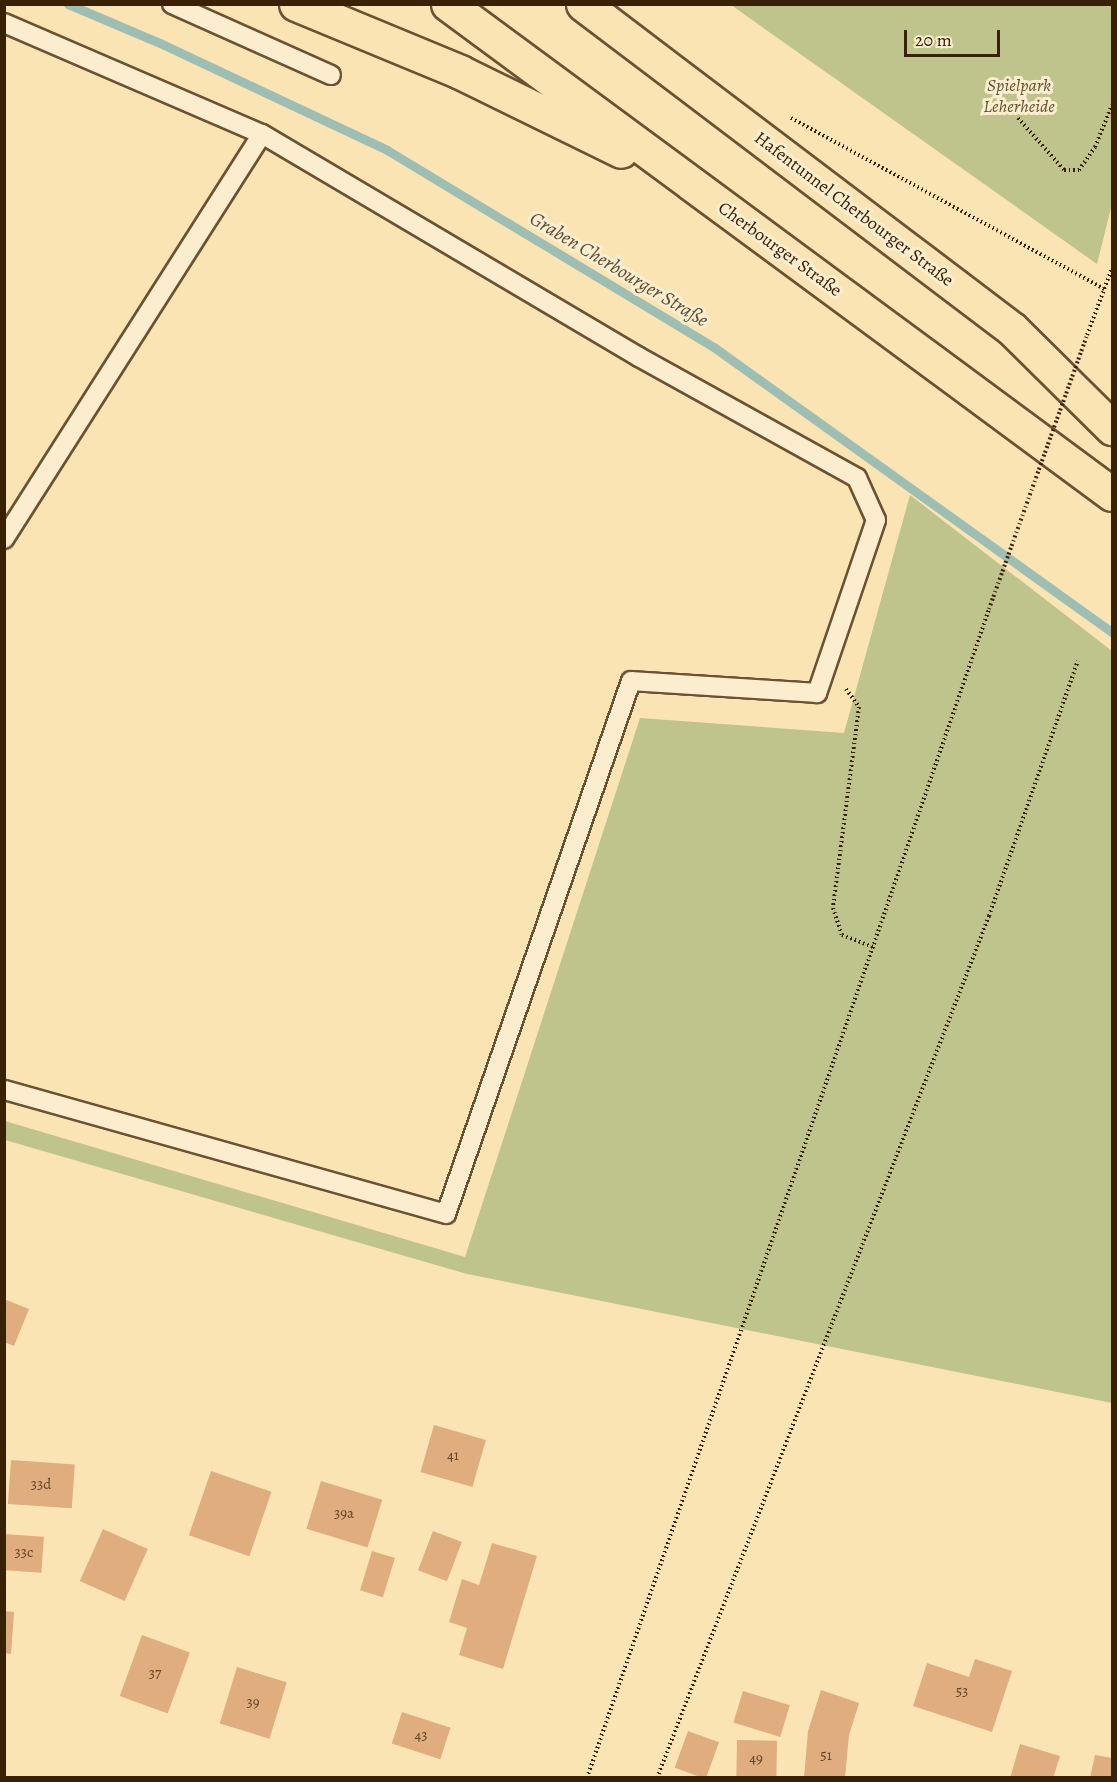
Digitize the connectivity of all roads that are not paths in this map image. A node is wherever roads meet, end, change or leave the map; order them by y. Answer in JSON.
{"nodes":[{"id":1,"x":172,"y":4,"type":"edge"},
{"id":2,"x":296,"y":4,"type":"edge"},
{"id":3,"x":448,"y":4,"type":"edge"},
{"id":4,"x":583,"y":4,"type":"edge"},
{"id":5,"x":4,"y":23,"type":"edge"},
{"id":6,"x":330,"y":75,"type":"dead end"},
{"id":7,"x":262,"y":134,"type":"junction"},
{"id":8,"x":701,"y":191,"type":"junction"},
{"id":9,"x":1113,"y":428,"type":"edge"},
{"id":10,"x":1113,"y":494,"type":"edge"},
{"id":11,"x":4,"y":539,"type":"edge"},
{"id":12,"x":4,"y":1090,"type":"edge"}],
"edges":[{"from":1,"to":6,"type":"lane"},
{"from":2,"to":8,"type":"main road"},
{"from":3,"to":8,"type":"main road","name":"Cherbourger Straße"},
{"from":4,"to":9,"type":"main road","name":"Hafentunnel Cherbourger Straße"},
{"from":5,"to":7,"type":"lane"},
{"from":7,"to":11,"type":"lane"},
{"from":7,"to":12,"type":"lane"},
{"from":8,"to":10,"type":"main road","name":"Cherbourger Straße"}]}
